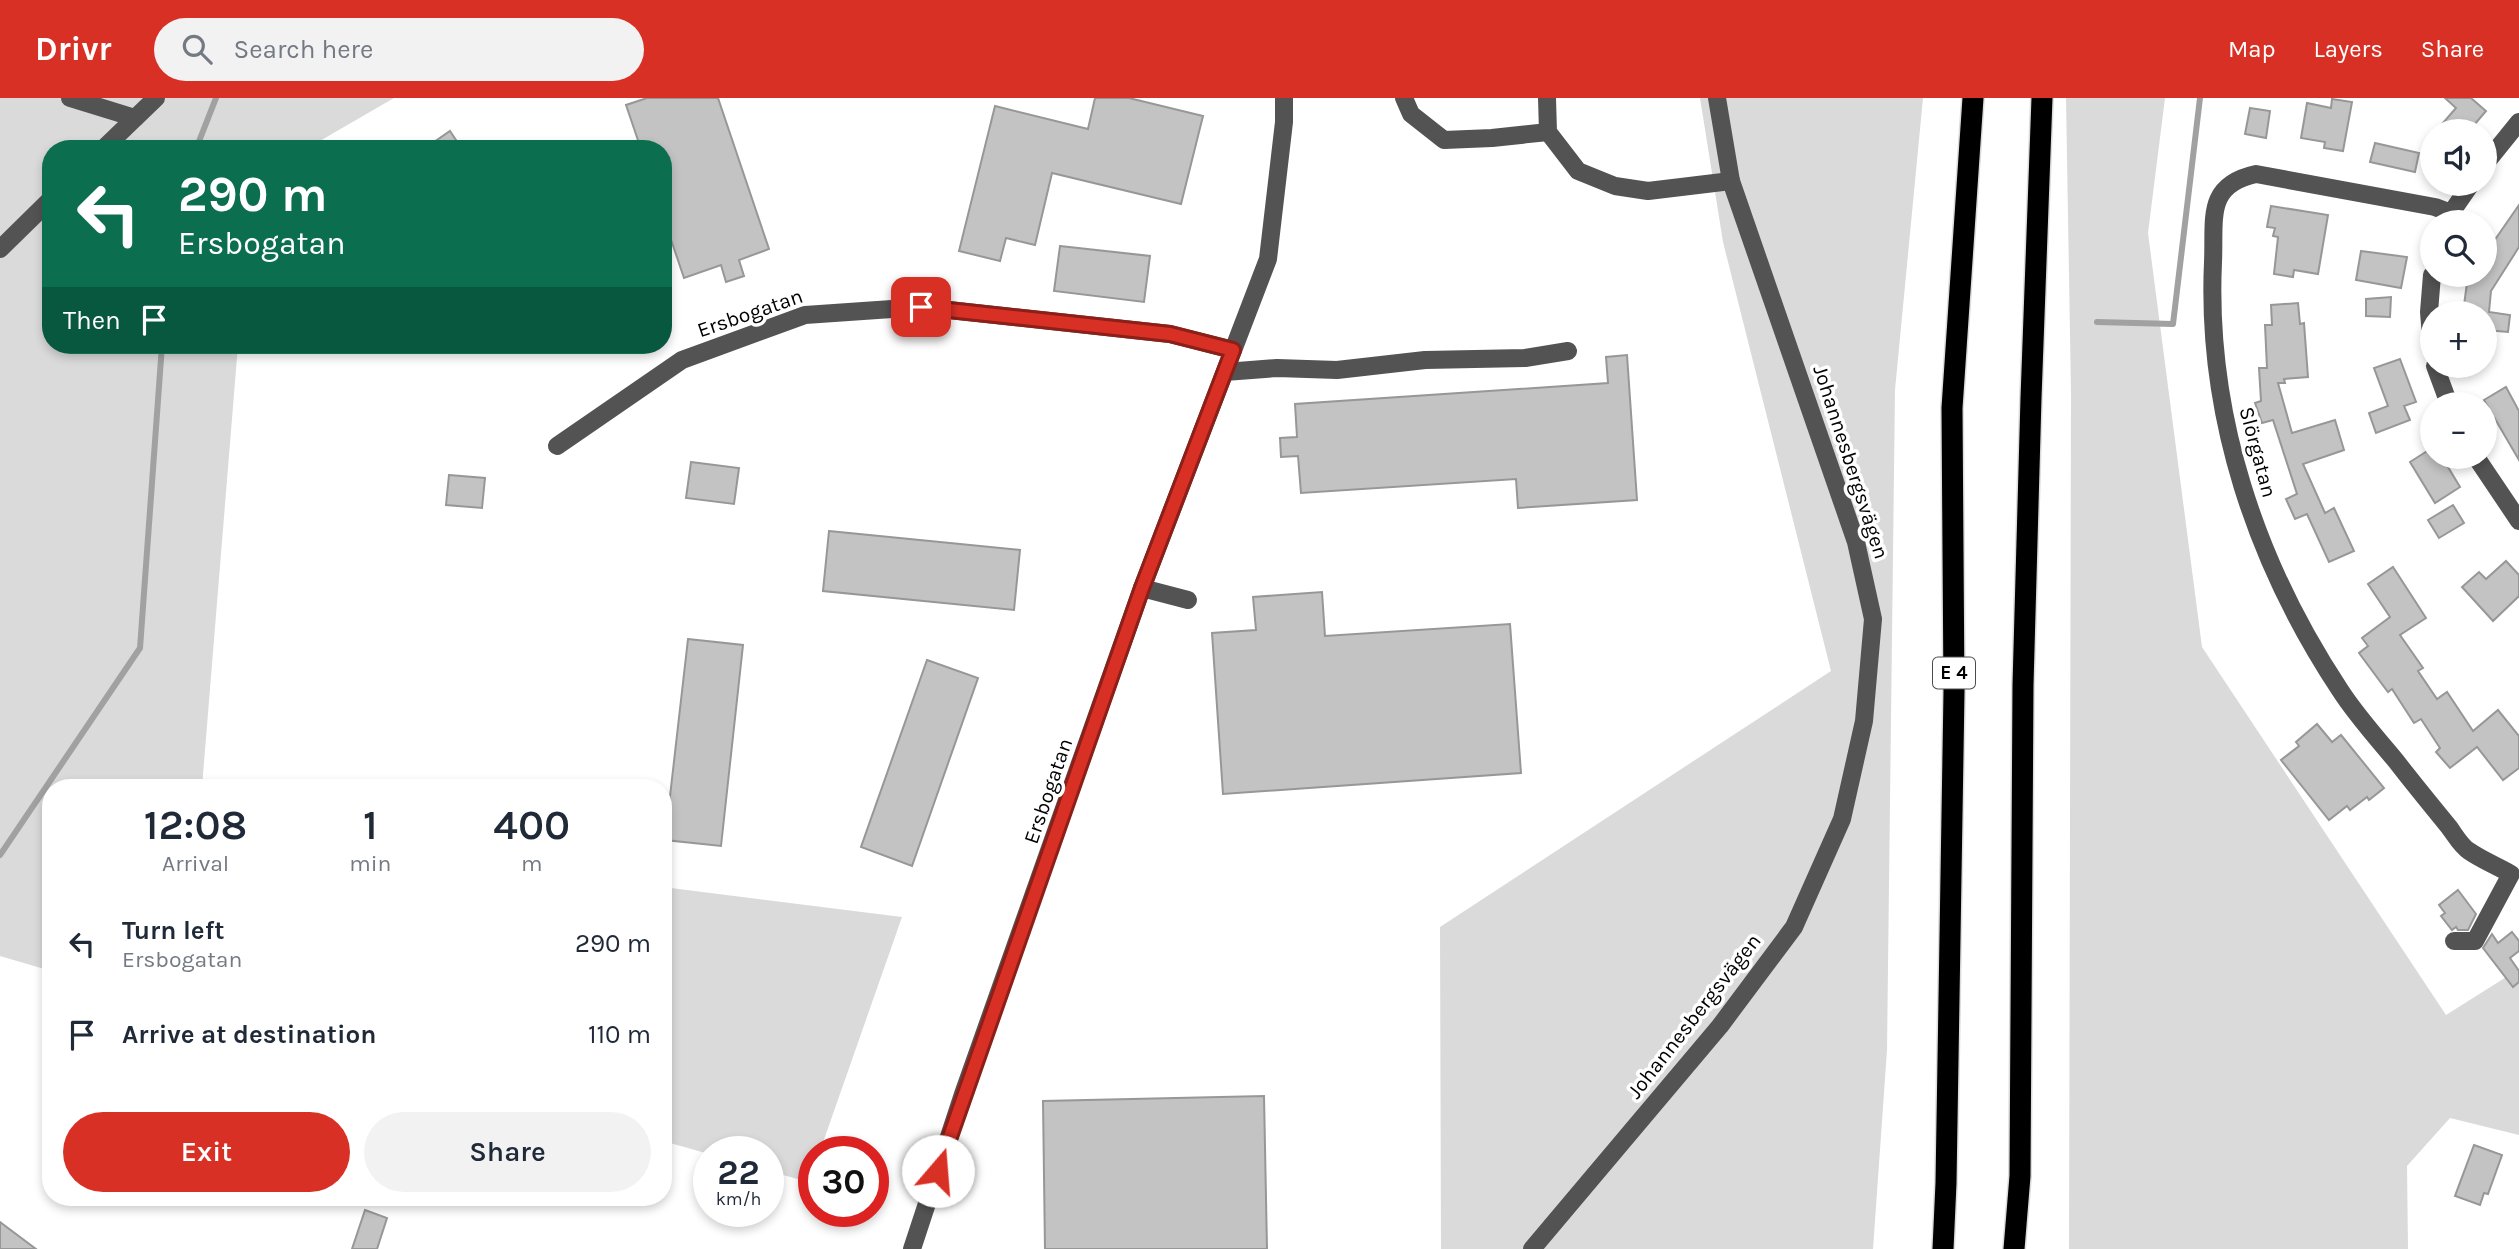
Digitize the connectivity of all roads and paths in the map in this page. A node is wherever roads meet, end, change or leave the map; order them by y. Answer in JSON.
{"nodes":[{"id":1,"x":70,"y":98,"type":"edge"},
{"id":2,"x":156,"y":98,"type":"edge"},
{"id":3,"x":1284,"y":98,"type":"edge"},
{"id":4,"x":1405,"y":98,"type":"edge"},
{"id":5,"x":1547,"y":98,"type":"edge"},
{"id":6,"x":1717,"y":98,"type":"edge"},
{"id":7,"x":1973,"y":98,"type":"edge"},
{"id":8,"x":2042,"y":98,"type":"edge"},
{"id":9,"x":135,"y":118,"type":"junction"},
{"id":10,"x":2519,"y":122,"type":"edge"},
{"id":11,"x":1548,"y":132,"type":"junction"},
{"id":12,"x":112,"y":140,"type":"edge"},
{"id":13,"x":2497,"y":149,"type":"edge"},
{"id":14,"x":1731,"y":181,"type":"junction"},
{"id":15,"x":42,"y":208,"type":"edge"},
{"id":16,"x":2439,"y":210,"type":"edge"},
{"id":17,"x":0,"y":249,"type":"edge"},
{"id":18,"x":1233,"y":350,"type":"junction"},
{"id":19,"x":1568,"y":351,"type":"dead end"},
{"id":20,"x":1225,"y":372,"type":"junction"},
{"id":21,"x":557,"y":446,"type":"dead end"},
{"id":22,"x":2484,"y":469,"type":"edge"},
{"id":23,"x":2519,"y":520,"type":"edge"},
{"id":24,"x":1142,"y":588,"type":"junction"},
{"id":25,"x":1188,"y":600,"type":"dead end"},
{"id":26,"x":2454,"y":941,"type":"dead end"},
{"id":27,"x":2020,"y":1177,"type":"junction"},
{"id":28,"x":912,"y":1249,"type":"edge"},
{"id":29,"x":1532,"y":1249,"type":"edge"},
{"id":30,"x":1942,"y":1249,"type":"edge"},
{"id":31,"x":2014,"y":1249,"type":"edge"},
{"id":32,"x":2023,"y":1249,"type":"edge"}],
"edges":[{"from":1,"to":9,"type":"street"},
{"from":2,"to":9,"type":"street"},
{"from":3,"to":18,"type":"street","name":"Ersbogatan"},
{"from":4,"to":11,"type":"street"},
{"from":5,"to":11,"type":"street"},
{"from":6,"to":14,"type":"street","name":"Johannesbergsvägen"},
{"from":7,"to":30,"type":"highway","number":"E 4"},
{"from":8,"to":27,"type":"highway"},
{"from":9,"to":12,"type":"street"},
{"from":10,"to":13,"type":"street"},
{"from":11,"to":14,"type":"street"},
{"from":14,"to":29,"type":"street","name":"Johannesbergsvägen"},
{"from":15,"to":17,"type":"street"},
{"from":16,"to":26,"type":"street","name":"Slörgatan"},
{"from":18,"to":20,"type":"street","name":"Ersbogatan"},
{"from":18,"to":21,"type":"street","name":"Ersbogatan"},
{"from":19,"to":20,"type":"street"},
{"from":20,"to":24,"type":"street","name":"Ersbogatan"},
{"from":22,"to":23,"type":"street"},
{"from":24,"to":25,"type":"street"},
{"from":24,"to":28,"type":"street","name":"Ersbogatan"},
{"from":27,"to":31,"type":"highway"},
{"from":27,"to":32,"type":"highway"}]}
